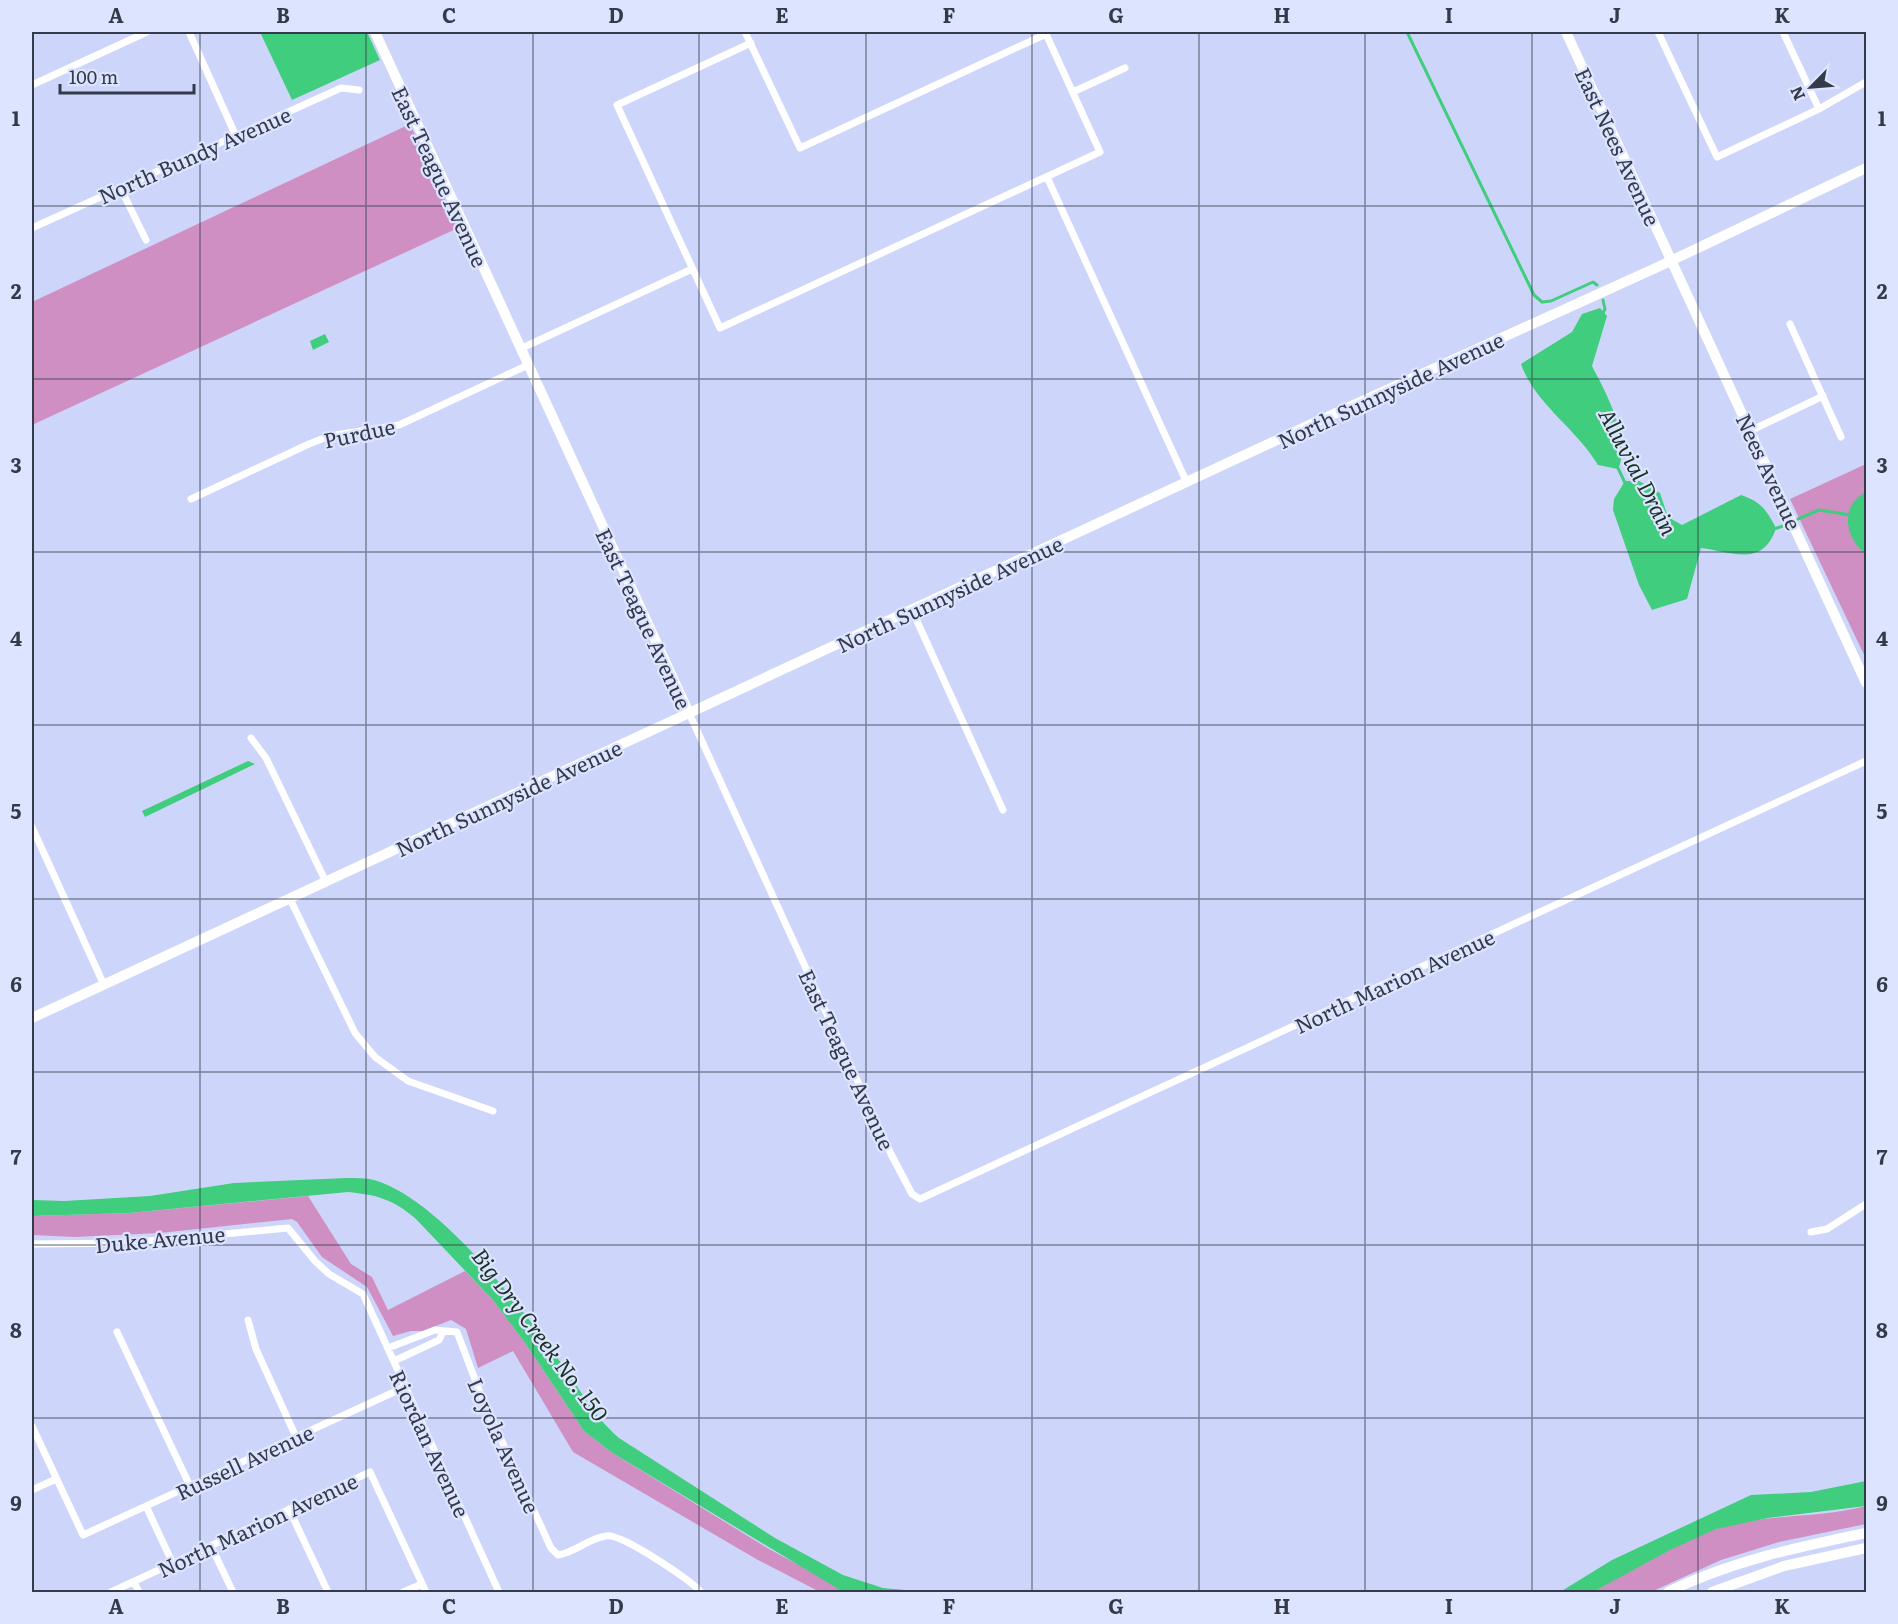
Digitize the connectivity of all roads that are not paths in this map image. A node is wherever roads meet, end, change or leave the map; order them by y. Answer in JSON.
{"nodes":[{"id":1,"x":147,"y":32,"type":"edge"},
{"id":2,"x":189,"y":32,"type":"edge"},
{"id":3,"x":375,"y":32,"type":"edge"},
{"id":4,"x":745,"y":32,"type":"edge"},
{"id":5,"x":1566,"y":32,"type":"edge"},
{"id":6,"x":1658,"y":32,"type":"edge"},
{"id":7,"x":1783,"y":32,"type":"edge"},
{"id":8,"x":751,"y":43,"type":"junction"},
{"id":9,"x":1125,"y":68,"type":"dead end"},
{"id":10,"x":1866,"y":82,"type":"edge"},
{"id":11,"x":32,"y":85,"type":"edge"},
{"id":12,"x":359,"y":90,"type":"dead end"},
{"id":13,"x":1072,"y":92,"type":"junction"},
{"id":14,"x":1819,"y":109,"type":"junction"},
{"id":15,"x":235,"y":134,"type":"junction"},
{"id":16,"x":1866,"y":168,"type":"edge"},
{"id":17,"x":1047,"y":177,"type":"junction"},
{"id":18,"x":120,"y":187,"type":"junction"},
{"id":19,"x":32,"y":226,"type":"edge"},
{"id":20,"x":146,"y":240,"type":"dead end"},
{"id":21,"x":1672,"y":260,"type":"junction"},
{"id":22,"x":692,"y":268,"type":"junction"},
{"id":23,"x":1790,"y":324,"type":"dead end"},
{"id":24,"x":520,"y":349,"type":"junction"},
{"id":25,"x":528,"y":365,"type":"junction"},
{"id":26,"x":1822,"y":396,"type":"junction"},
{"id":27,"x":1752,"y":430,"type":"junction"},
{"id":28,"x":1841,"y":437,"type":"dead end"},
{"id":29,"x":1187,"y":483,"type":"junction"},
{"id":30,"x":191,"y":499,"type":"dead end"},
{"id":31,"x":912,"y":610,"type":"junction"},
{"id":32,"x":1866,"y":683,"type":"edge"},
{"id":33,"x":689,"y":713,"type":"junction"},
{"id":34,"x":251,"y":738,"type":"dead end"},
{"id":35,"x":1866,"y":761,"type":"edge"},
{"id":36,"x":1004,"y":810,"type":"dead end"},
{"id":37,"x":32,"y":827,"type":"edge"},
{"id":38,"x":326,"y":882,"type":"junction"},
{"id":39,"x":290,"y":898,"type":"junction"},
{"id":40,"x":104,"y":985,"type":"junction"},
{"id":41,"x":32,"y":1018,"type":"edge"},
{"id":42,"x":493,"y":1111,"type":"dead end"},
{"id":43,"x":920,"y":1199,"type":"joint"},
{"id":44,"x":1866,"y":1204,"type":"edge"},
{"id":45,"x":1811,"y":1232,"type":"dead end"},
{"id":46,"x":32,"y":1244,"type":"edge"},
{"id":47,"x":363,"y":1294,"type":"joint"},
{"id":48,"x":248,"y":1320,"type":"dead end"},
{"id":49,"x":117,"y":1332,"type":"dead end"},
{"id":50,"x":443,"y":1332,"type":"junction"},
{"id":51,"x":420,"y":1337,"type":"junction"},
{"id":52,"x":424,"y":1346,"type":"junction"},
{"id":53,"x":388,"y":1348,"type":"junction"},
{"id":54,"x":394,"y":1361,"type":"junction"},
{"id":55,"x":405,"y":1387,"type":"junction"},
{"id":56,"x":32,"y":1426,"type":"edge"},
{"id":57,"x":296,"y":1437,"type":"junction"},
{"id":58,"x":56,"y":1479,"type":"junction"},
{"id":59,"x":190,"y":1486,"type":"junction"},
{"id":60,"x":32,"y":1490,"type":"edge"},
{"id":61,"x":146,"y":1506,"type":"junction"},
{"id":62,"x":289,"y":1509,"type":"junction"},
{"id":63,"x":1866,"y":1533,"type":"edge"},
{"id":64,"x":211,"y":1546,"type":"junction"},
{"id":65,"x":1866,"y":1548,"type":"edge"},
{"id":66,"x":172,"y":1564,"type":"junction"},
{"id":67,"x":134,"y":1582,"type":"junction"},
{"id":68,"x":422,"y":1584,"type":"junction"},
{"id":69,"x":111,"y":1593,"type":"edge"},
{"id":70,"x":139,"y":1593,"type":"edge"},
{"id":71,"x":233,"y":1593,"type":"edge"},
{"id":72,"x":327,"y":1593,"type":"edge"},
{"id":73,"x":402,"y":1593,"type":"edge"},
{"id":74,"x":426,"y":1593,"type":"edge"},
{"id":75,"x":499,"y":1593,"type":"edge"},
{"id":76,"x":701,"y":1593,"type":"edge"},
{"id":77,"x":1668,"y":1593,"type":"edge"},
{"id":78,"x":1712,"y":1593,"type":"edge"}],
"edges":[{"from":1,"to":11,"type":"street"},
{"from":2,"to":15,"type":"street"},
{"from":3,"to":24,"type":"main road","name":"East Teague Avenue"},
{"from":4,"to":8,"type":"street"},
{"from":5,"to":21,"type":"main road","name":"East Nees Avenue"},
{"from":6,"to":14,"type":"street"},
{"from":7,"to":14,"type":"street"},
{"from":8,"to":13,"type":"street"},
{"from":8,"to":22,"type":"street"},
{"from":9,"to":13,"type":"street"},
{"from":10,"to":14,"type":"street"},
{"from":12,"to":15,"type":"street","name":"North Bundy Avenue"},
{"from":13,"to":17,"type":"street"},
{"from":15,"to":18,"type":"street","name":"North Bundy Avenue"},
{"from":16,"to":21,"type":"main road","name":"North Sunnyside Avenue"},
{"from":17,"to":22,"type":"street"},
{"from":17,"to":29,"type":"street"},
{"from":18,"to":19,"type":"street","name":"North Bundy Avenue"},
{"from":18,"to":20,"type":"street"},
{"from":21,"to":27,"type":"main road","name":"Nees Avenue"},
{"from":21,"to":29,"type":"main road","name":"North Sunnyside Avenue"},
{"from":22,"to":24,"type":"street"},
{"from":23,"to":26,"type":"street"},
{"from":24,"to":25,"type":"main road","name":"East Teague Avenue"},
{"from":25,"to":30,"type":"street","name":"Purdue"},
{"from":25,"to":33,"type":"main road","name":"East Teague Avenue"},
{"from":26,"to":27,"type":"street"},
{"from":26,"to":28,"type":"street"},
{"from":27,"to":32,"type":"main road","name":"Nees Avenue"},
{"from":29,"to":31,"type":"main road","name":"North Sunnyside Avenue"},
{"from":31,"to":33,"type":"main road","name":"North Sunnyside Avenue"},
{"from":31,"to":36,"type":"street"},
{"from":33,"to":38,"type":"main road","name":"North Sunnyside Avenue"},
{"from":33,"to":43,"type":"street","name":"East Teague Avenue"},
{"from":34,"to":38,"type":"street"},
{"from":35,"to":43,"type":"street","name":"North Marion Avenue"},
{"from":37,"to":40,"type":"street"},
{"from":38,"to":39,"type":"main road","name":"North Sunnyside Avenue"},
{"from":39,"to":40,"type":"main road","name":"North Sunnyside Avenue"},
{"from":39,"to":42,"type":"street"},
{"from":40,"to":41,"type":"main road","name":"North Sunnyside Avenue"},
{"from":44,"to":45,"type":"street"},
{"from":46,"to":47,"type":"street","name":"Duke Avenue"},
{"from":47,"to":53,"type":"street","name":"Riordan Avenue"},
{"from":48,"to":57,"type":"street"},
{"from":49,"to":59,"type":"street"},
{"from":50,"to":51,"type":"street"},
{"from":50,"to":52,"type":"street"},
{"from":50,"to":76,"type":"street","name":"Loyola Avenue"},
{"from":51,"to":52,"type":"street"},
{"from":51,"to":53,"type":"street"},
{"from":52,"to":54,"type":"street"},
{"from":53,"to":54,"type":"street","name":"Riordan Avenue"},
{"from":54,"to":55,"type":"street","name":"Riordan Avenue"},
{"from":55,"to":57,"type":"street","name":"Russell Avenue"},
{"from":55,"to":75,"type":"street","name":"Riordan Avenue"},
{"from":56,"to":58,"type":"street"},
{"from":57,"to":59,"type":"street","name":"Russell Avenue"},
{"from":58,"to":60,"type":"street"},
{"from":58,"to":61,"type":"street","name":"Russell Avenue"},
{"from":59,"to":61,"type":"street","name":"Russell Avenue"},
{"from":61,"to":66,"type":"street"},
{"from":62,"to":64,"type":"street","name":"North Marion Avenue"},
{"from":62,"to":68,"type":"street","name":"North Marion Avenue"},
{"from":62,"to":72,"type":"street"},
{"from":63,"to":77,"type":"main road"},
{"from":64,"to":66,"type":"street","name":"North Marion Avenue"},
{"from":64,"to":71,"type":"street"},
{"from":65,"to":78,"type":"main road"},
{"from":66,"to":67,"type":"street","name":"North Marion Avenue"},
{"from":67,"to":69,"type":"street","name":"North Marion Avenue"},
{"from":67,"to":70,"type":"street"},
{"from":68,"to":73,"type":"street"},
{"from":68,"to":74,"type":"street"}]}
